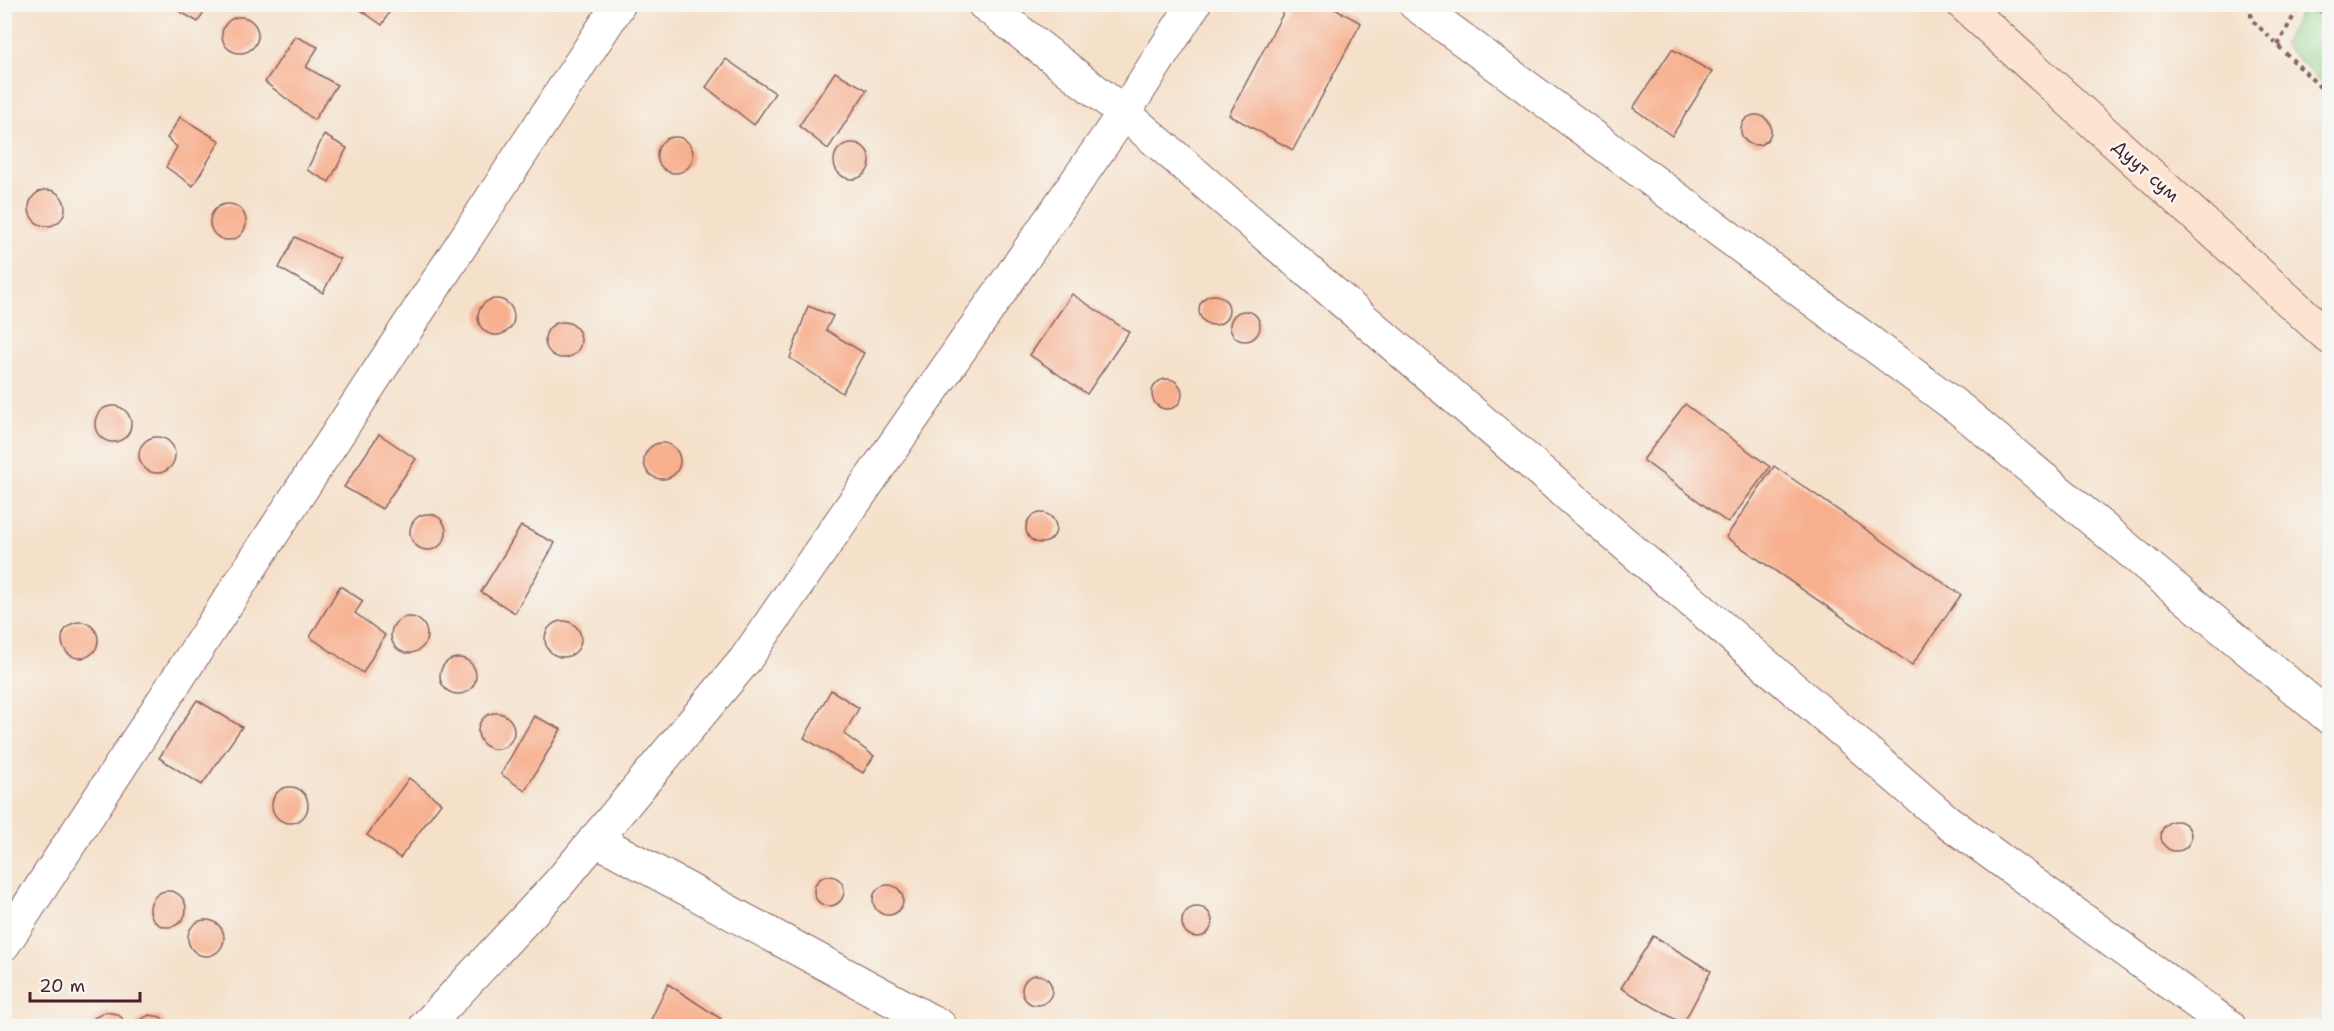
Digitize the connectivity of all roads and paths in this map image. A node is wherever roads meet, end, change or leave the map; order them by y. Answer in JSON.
{"nodes":[{"id":1,"x":619,"y":4,"type":"edge"},
{"id":2,"x":984,"y":4,"type":"edge"},
{"id":3,"x":1194,"y":4,"type":"edge"},
{"id":4,"x":1415,"y":4,"type":"edge"},
{"id":5,"x":1963,"y":4,"type":"edge"},
{"id":6,"x":2251,"y":4,"type":"edge"},
{"id":7,"x":2300,"y":4,"type":"edge"},
{"id":8,"x":2278,"y":45,"type":"junction"},
{"id":9,"x":2330,"y":97,"type":"edge"},
{"id":10,"x":1124,"y":113,"type":"junction"},
{"id":11,"x":2330,"y":338,"type":"edge"},
{"id":12,"x":2330,"y":718,"type":"edge"},
{"id":13,"x":595,"y":839,"type":"junction"},
{"id":14,"x":4,"y":944,"type":"edge"},
{"id":15,"x":426,"y":1026,"type":"edge"},
{"id":16,"x":939,"y":1026,"type":"edge"},
{"id":17,"x":2229,"y":1026,"type":"edge"}],
"edges":[{"from":1,"to":14,"type":"street"},
{"from":2,"to":10,"type":"street"},
{"from":3,"to":10,"type":"street"},
{"from":4,"to":12,"type":"street"},
{"from":5,"to":11,"type":"main road","name":"Дуут сум"},
{"from":6,"to":8,"type":"path"},
{"from":7,"to":8,"type":"path"},
{"from":8,"to":9,"type":"path"},
{"from":10,"to":13,"type":"street"},
{"from":10,"to":17,"type":"street"},
{"from":13,"to":15,"type":"street"},
{"from":13,"to":16,"type":"street"}]}
